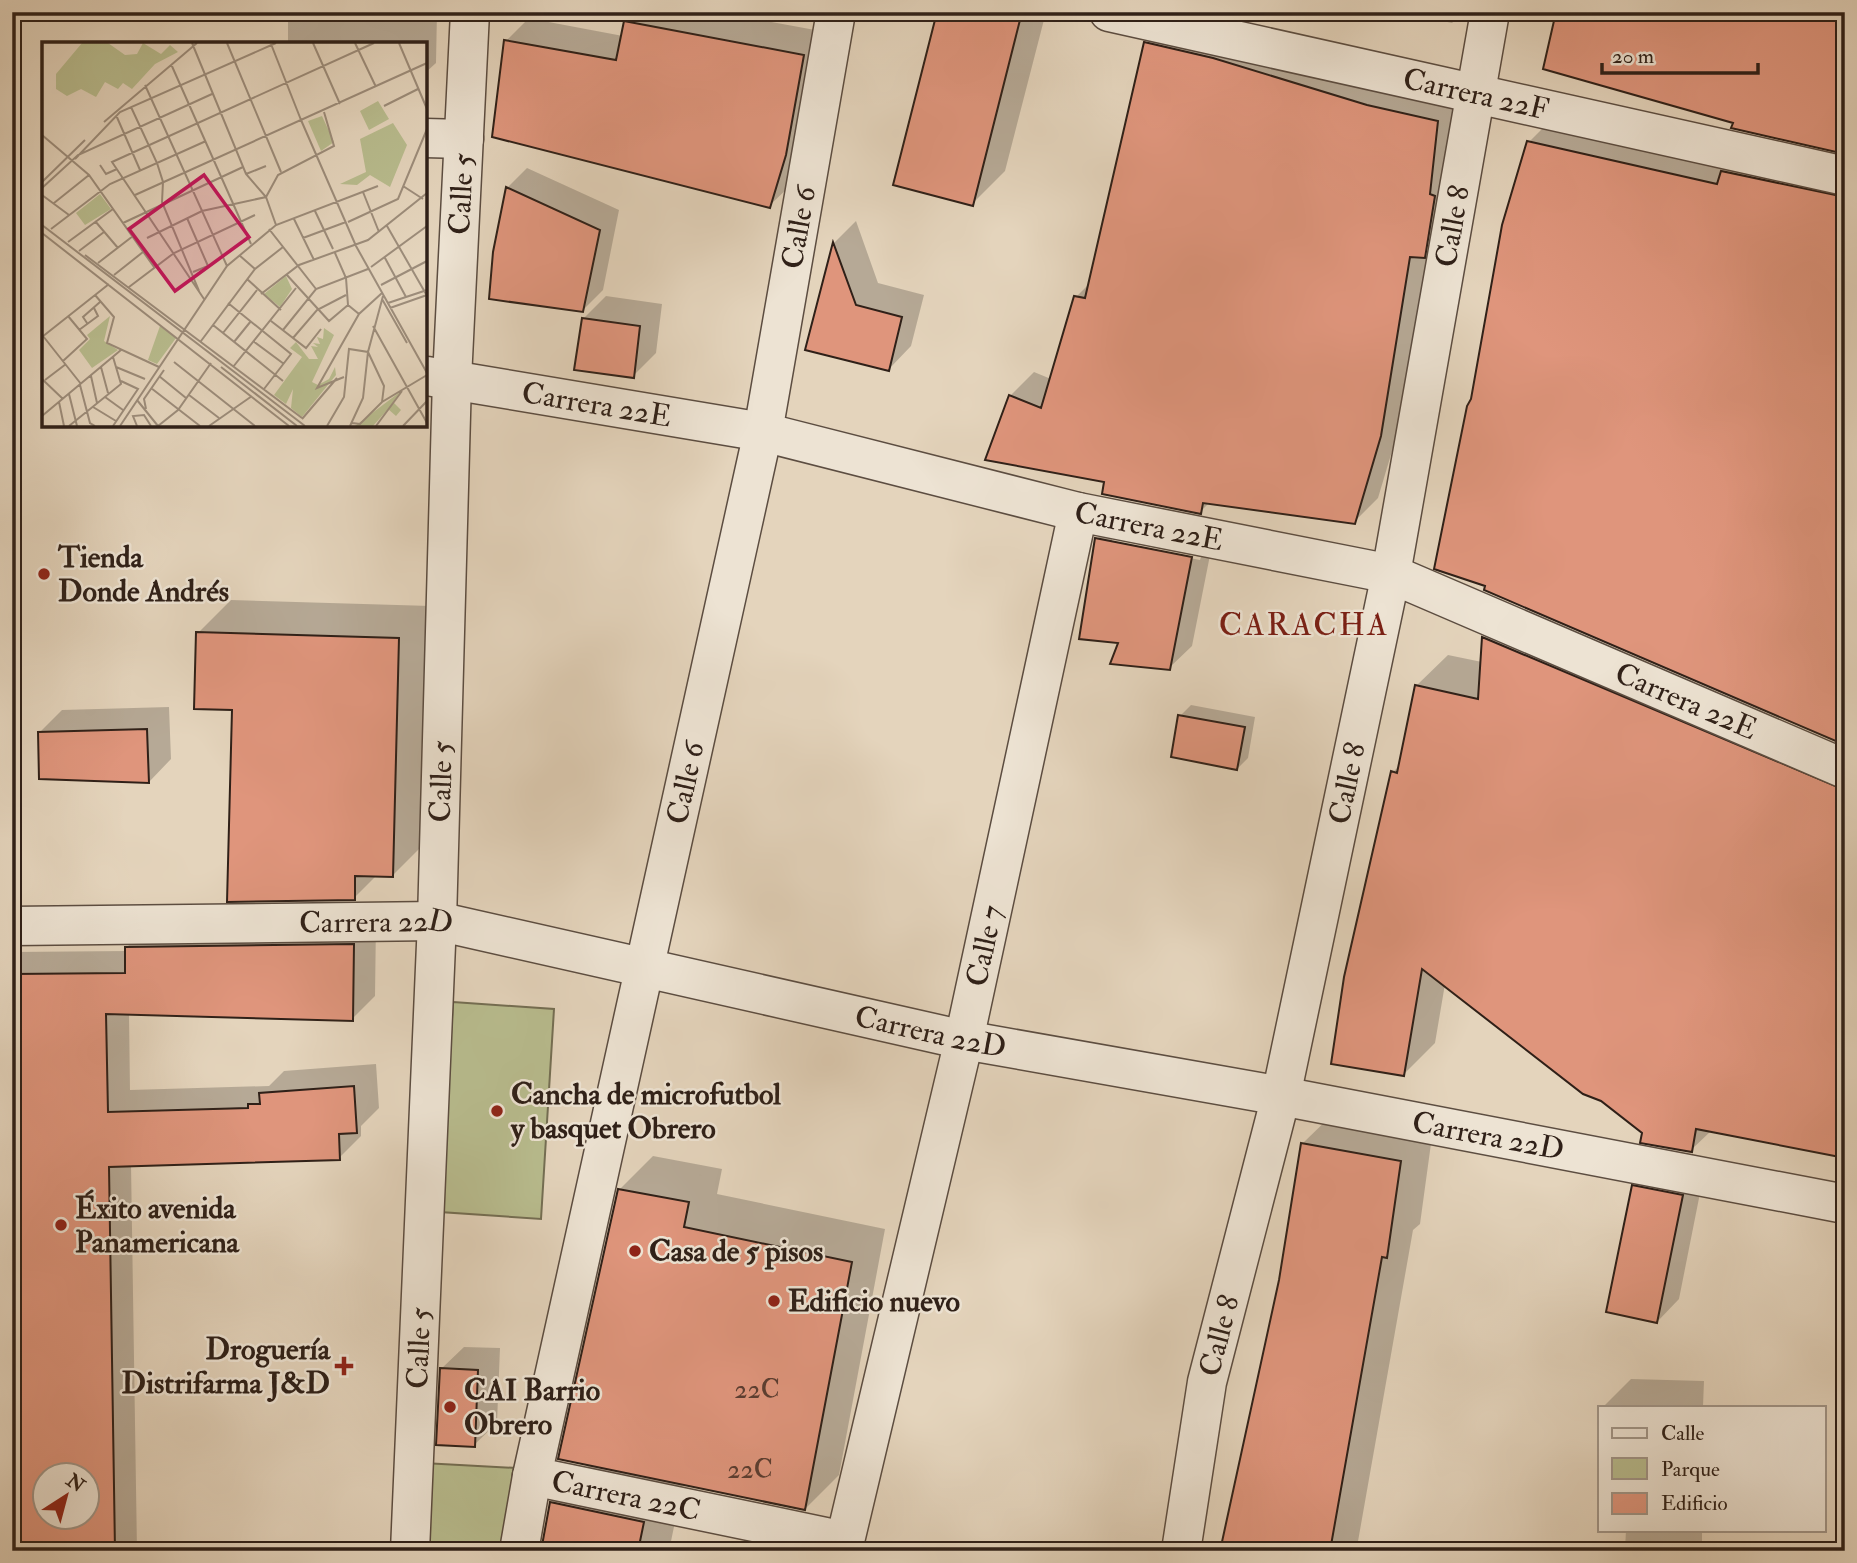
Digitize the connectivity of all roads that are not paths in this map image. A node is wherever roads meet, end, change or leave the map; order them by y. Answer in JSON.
{"nodes":[{"id":1,"x":470,"y":12,"type":"edge"},
{"id":2,"x":836,"y":12,"type":"edge"},
{"id":3,"x":1108,"y":12,"type":"edge"},
{"id":4,"x":1490,"y":12,"type":"edge"},
{"id":5,"x":1474,"y":94,"type":"junction"},
{"id":6,"x":427,"y":138,"type":"edge"},
{"id":7,"x":464,"y":139,"type":"junction"},
{"id":8,"x":1845,"y":176,"type":"edge"},
{"id":9,"x":439,"y":377,"type":"edge"},
{"id":10,"x":762,"y":432,"type":"junction"},
{"id":11,"x":1078,"y":512,"type":"junction"},
{"id":12,"x":1391,"y":574,"type":"junction"},
{"id":13,"x":1845,"y":769,"type":"edge"},
{"id":14,"x":437,"y":921,"type":"junction"},
{"id":15,"x":12,"y":926,"type":"edge"},
{"id":16,"x":643,"y":965,"type":"junction"},
{"id":17,"x":964,"y":1040,"type":"junction"},
{"id":18,"x":1281,"y":1096,"type":"junction"},
{"id":19,"x":1845,"y":1204,"type":"edge"},
{"id":20,"x":532,"y":1476,"type":"junction"},
{"id":21,"x":845,"y":1541,"type":"joint"},
{"id":22,"x":410,"y":1551,"type":"edge"},
{"id":23,"x":519,"y":1551,"type":"edge"},
{"id":24,"x":1181,"y":1551,"type":"edge"}],
"edges":[{"from":1,"to":7,"type":"street","name":"Calle 5"},
{"from":2,"to":10,"type":"street","name":"Calle 6"},
{"from":3,"to":5,"type":"street","name":"Carrera 22F"},
{"from":4,"to":5,"type":"street","name":"Calle 8"},
{"from":5,"to":8,"type":"street","name":"Carrera 22F"},
{"from":5,"to":12,"type":"street","name":"Calle 8"},
{"from":6,"to":7,"type":"street"},
{"from":7,"to":9,"type":"street","name":"Calle 5"},
{"from":9,"to":10,"type":"street","name":"Carrera 22E"},
{"from":9,"to":14,"type":"street","name":"Calle 5"},
{"from":10,"to":11,"type":"street","name":"Carrera 22E"},
{"from":10,"to":16,"type":"street","name":"Calle 6"},
{"from":11,"to":12,"type":"street","name":"Carrera 22E"},
{"from":11,"to":17,"type":"street","name":"Calle 7"},
{"from":12,"to":13,"type":"street","name":"Carrera 22E"},
{"from":12,"to":18,"type":"street","name":"Calle 8"},
{"from":14,"to":15,"type":"street","name":"Carrera 22D"},
{"from":14,"to":16,"type":"street","name":"Carrera 22D"},
{"from":14,"to":22,"type":"street","name":"Calle 5"},
{"from":16,"to":17,"type":"street","name":"Carrera 22D"},
{"from":16,"to":20,"type":"street","name":"Calle 6"},
{"from":17,"to":18,"type":"street","name":"Carrera 22D"},
{"from":17,"to":21,"type":"street","name":"Calle 7"},
{"from":18,"to":19,"type":"street","name":"Carrera 22D"},
{"from":18,"to":24,"type":"street","name":"Calle 8"},
{"from":20,"to":21,"type":"street","name":"Carrera 22C"},
{"from":20,"to":23,"type":"street","name":"Calle 6"}]}
